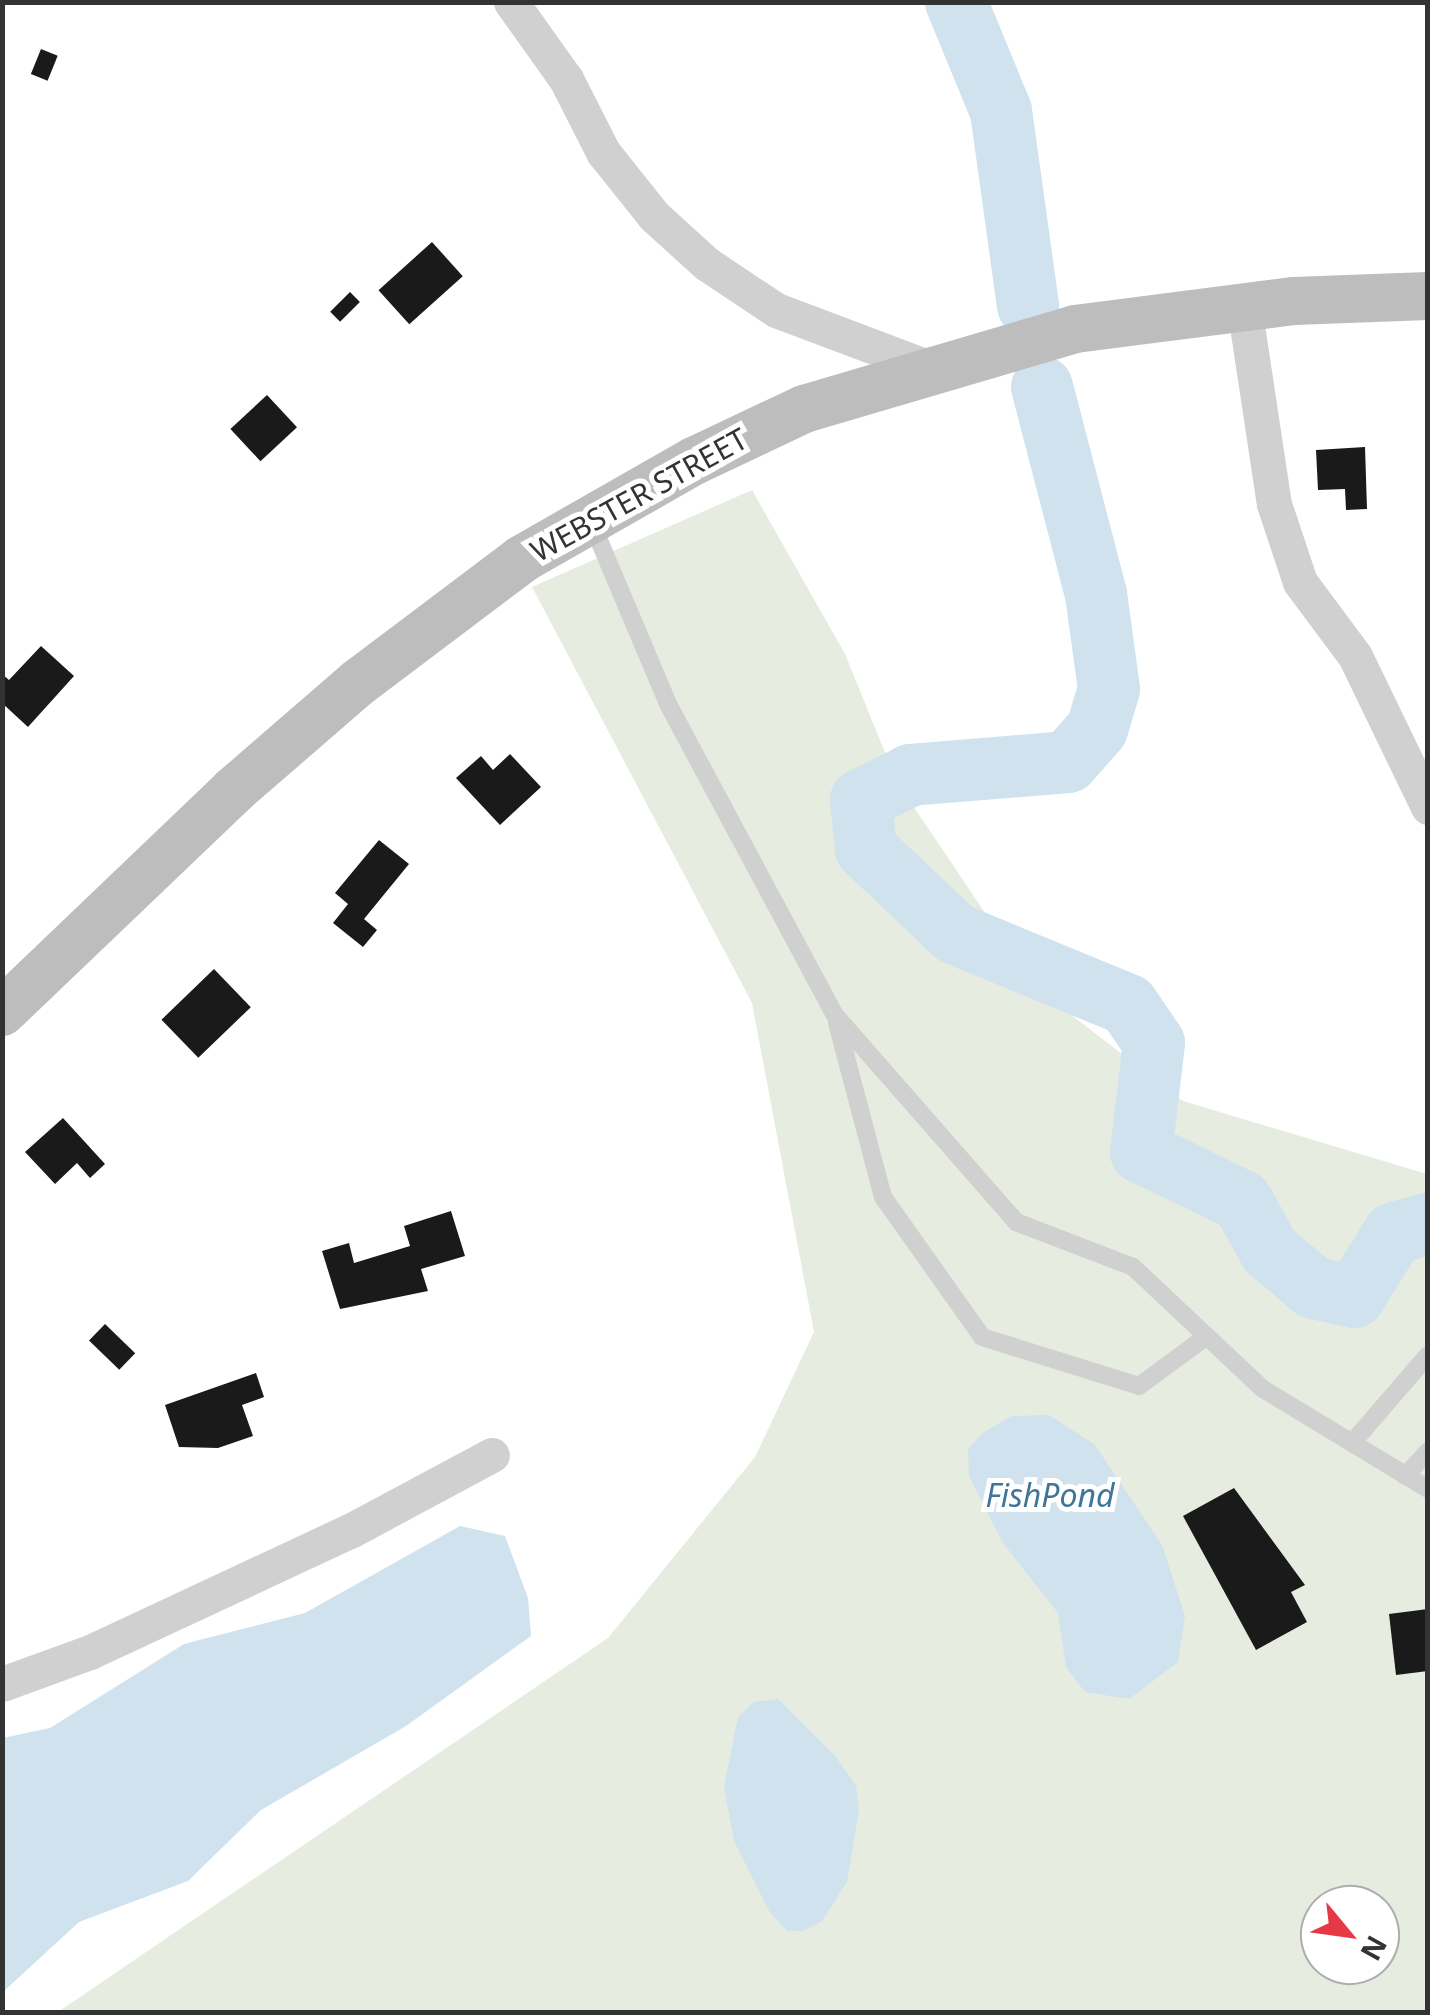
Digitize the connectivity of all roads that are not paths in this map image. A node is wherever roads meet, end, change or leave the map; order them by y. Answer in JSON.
{"nodes":[{"id":1,"x":511,"y":2,"type":"edge"},
{"id":2,"x":1428,"y":296,"type":"edge"},
{"id":3,"x":1244,"y":306,"type":"junction"},
{"id":4,"x":930,"y":368,"type":"junction"},
{"id":5,"x":589,"y":516,"type":"junction"},
{"id":6,"x":1428,"y":806,"type":"edge"},
{"id":7,"x":2,"y":1012,"type":"edge"},
{"id":8,"x":834,"y":1015,"type":"junction"},
{"id":9,"x":1203,"y":1339,"type":"junction"},
{"id":10,"x":1428,"y":1355,"type":"edge"},
{"id":11,"x":1352,"y":1443,"type":"junction"},
{"id":12,"x":1428,"y":1450,"type":"edge"},
{"id":13,"x":492,"y":1455,"type":"dead end"},
{"id":14,"x":1405,"y":1476,"type":"junction"},
{"id":15,"x":1428,"y":1489,"type":"edge"},
{"id":16,"x":2,"y":1684,"type":"edge"}],
"edges":[{"from":1,"to":4,"type":"street"},
{"from":2,"to":3,"type":"street","name":"WEBSTER STREET"},
{"from":3,"to":4,"type":"street","name":"WEBSTER STREET"},
{"from":3,"to":6,"type":"street"},
{"from":4,"to":5,"type":"street","name":"WEBSTER STREET"},
{"from":5,"to":7,"type":"street","name":"WEBSTER STREET"},
{"from":5,"to":8,"type":"lane"},
{"from":8,"to":9,"type":"lane"},
{"from":8,"to":9,"type":"lane"},
{"from":9,"to":11,"type":"lane"},
{"from":10,"to":11,"type":"lane"},
{"from":11,"to":14,"type":"lane"},
{"from":12,"to":14,"type":"lane"},
{"from":13,"to":16,"type":"street"},
{"from":14,"to":15,"type":"lane"}]}
